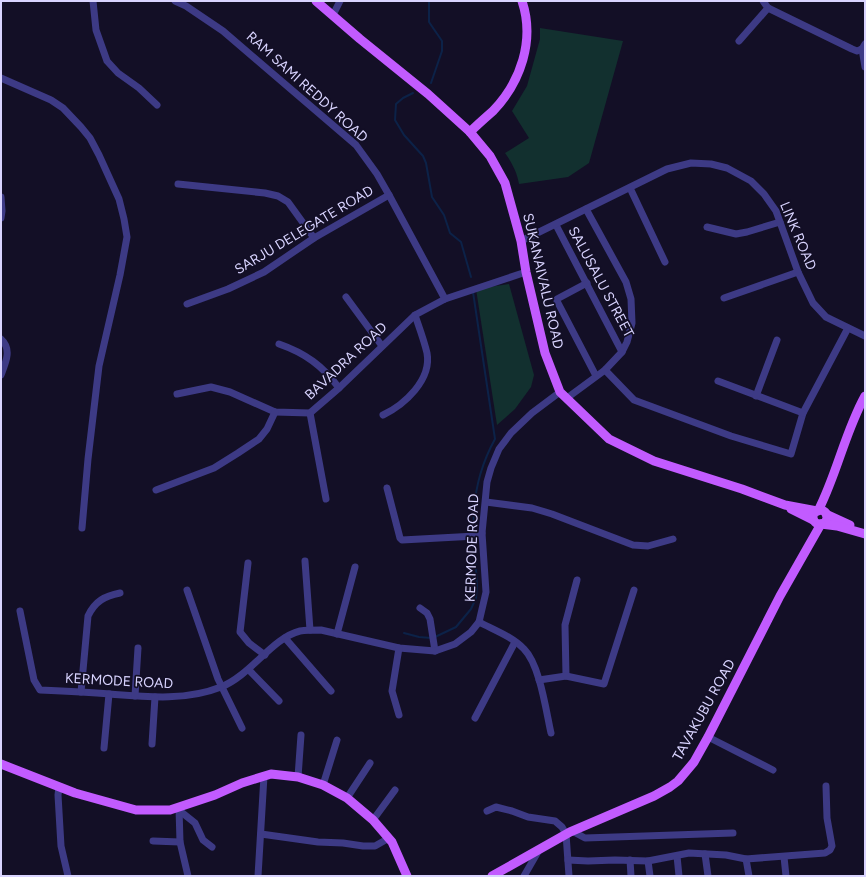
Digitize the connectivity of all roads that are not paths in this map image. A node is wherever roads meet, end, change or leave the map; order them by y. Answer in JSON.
{"nodes":[{"id":1,"x":93,"y":1,"type":"edge"},
{"id":2,"x":175,"y":1,"type":"edge"},
{"id":3,"x":316,"y":1,"type":"edge"},
{"id":4,"x":340,"y":1,"type":"edge"},
{"id":5,"x":522,"y":1,"type":"edge"},
{"id":6,"x":764,"y":1,"type":"edge"},
{"id":7,"x":768,"y":8,"type":"junction"},
{"id":8,"x":333,"y":15,"type":"junction"},
{"id":9,"x":739,"y":42,"type":"dead end"},
{"id":10,"x":864,"y":47,"type":"edge"},
{"id":11,"x":865,"y":67,"type":"edge"},
{"id":12,"x":1,"y":78,"type":"edge"},
{"id":13,"x":157,"y":105,"type":"dead end"},
{"id":14,"x":470,"y":132,"type":"junction"},
{"id":15,"x":178,"y":184,"type":"dead end"},
{"id":16,"x":630,"y":188,"type":"junction"},
{"id":17,"x":389,"y":194,"type":"junction"},
{"id":18,"x":1,"y":197,"type":"edge"},
{"id":19,"x":586,"y":209,"type":"junction"},
{"id":20,"x":1,"y":218,"type":"edge"},
{"id":21,"x":780,"y":222,"type":"junction"},
{"id":22,"x":556,"y":225,"type":"junction"},
{"id":23,"x":707,"y":227,"type":"dead end"},
{"id":24,"x":314,"y":238,"type":"junction"},
{"id":25,"x":521,"y":241,"type":"junction"},
{"id":26,"x":664,"y":262,"type":"dead end"},
{"id":27,"x":526,"y":272,"type":"junction"},
{"id":28,"x":798,"y":272,"type":"junction"},
{"id":29,"x":587,"y":283,"type":"junction"},
{"id":30,"x":346,"y":297,"type":"dead end"},
{"id":31,"x":724,"y":298,"type":"dead end"},
{"id":32,"x":444,"y":299,"type":"junction"},
{"id":33,"x":187,"y":304,"type":"dead end"},
{"id":34,"x":415,"y":315,"type":"junction"},
{"id":35,"x":848,"y":328,"type":"junction"},
{"id":36,"x":865,"y":336,"type":"edge"},
{"id":37,"x":1,"y":339,"type":"edge"},
{"id":38,"x":777,"y":340,"type":"dead end"},
{"id":39,"x":279,"y":344,"type":"dead end"},
{"id":40,"x":382,"y":346,"type":"junction"},
{"id":41,"x":622,"y":352,"type":"junction"},
{"id":42,"x":605,"y":370,"type":"junction"},
{"id":43,"x":1,"y":375,"type":"edge"},
{"id":44,"x":596,"y":376,"type":"junction"},
{"id":45,"x":718,"y":381,"type":"dead end"},
{"id":46,"x":339,"y":388,"type":"junction"},
{"id":47,"x":176,"y":394,"type":"dead end"},
{"id":48,"x":564,"y":395,"type":"junction"},
{"id":49,"x":756,"y":396,"type":"junction"},
{"id":50,"x":865,"y":396,"type":"edge"},
{"id":51,"x":275,"y":412,"type":"junction"},
{"id":52,"x":310,"y":413,"type":"junction"},
{"id":53,"x":803,"y":413,"type":"junction"},
{"id":54,"x":383,"y":415,"type":"dead end"},
{"id":55,"x":387,"y":488,"type":"dead end"},
{"id":56,"x":156,"y":490,"type":"dead end"},
{"id":57,"x":326,"y":499,"type":"dead end"},
{"id":58,"x":486,"y":502,"type":"junction"},
{"id":59,"x":785,"y":505,"type":"junction"},
{"id":60,"x":821,"y":512,"type":"junction"},
{"id":61,"x":817,"y":522,"type":"junction"},
{"id":62,"x":82,"y":528,"type":"dead end"},
{"id":63,"x":865,"y":533,"type":"edge"},
{"id":64,"x":475,"y":535,"type":"junction"},
{"id":65,"x":673,"y":539,"type":"dead end"},
{"id":66,"x":305,"y":561,"type":"dead end"},
{"id":67,"x":248,"y":563,"type":"dead end"},
{"id":68,"x":355,"y":567,"type":"dead end"},
{"id":69,"x":577,"y":580,"type":"dead end"},
{"id":70,"x":187,"y":590,"type":"dead end"},
{"id":71,"x":634,"y":590,"type":"dead end"},
{"id":72,"x":120,"y":593,"type":"dead end"},
{"id":73,"x":420,"y":608,"type":"dead end"},
{"id":74,"x":20,"y":611,"type":"dead end"},
{"id":75,"x":479,"y":622,"type":"junction"},
{"id":76,"x":310,"y":630,"type":"junction"},
{"id":77,"x":337,"y":634,"type":"junction"},
{"id":78,"x":286,"y":638,"type":"junction"},
{"id":79,"x":515,"y":642,"type":"junction"},
{"id":80,"x":138,"y":648,"type":"dead end"},
{"id":81,"x":399,"y":648,"type":"junction"},
{"id":82,"x":435,"y":651,"type":"junction"},
{"id":83,"x":265,"y":655,"type":"junction"},
{"id":84,"x":249,"y":670,"type":"junction"},
{"id":85,"x":566,"y":676,"type":"junction"},
{"id":86,"x":539,"y":680,"type":"junction"},
{"id":87,"x":223,"y":686,"type":"junction"},
{"id":88,"x":331,"y":691,"type":"dead end"},
{"id":89,"x":81,"y":692,"type":"junction"},
{"id":90,"x":109,"y":694,"type":"junction"},
{"id":91,"x":136,"y":696,"type":"junction"},
{"id":92,"x":155,"y":696,"type":"junction"},
{"id":93,"x":279,"y":701,"type":"dead end"},
{"id":94,"x":399,"y":715,"type":"dead end"},
{"id":95,"x":475,"y":718,"type":"dead end"},
{"id":96,"x":242,"y":728,"type":"dead end"},
{"id":97,"x":551,"y":733,"type":"dead end"},
{"id":98,"x":301,"y":735,"type":"dead end"},
{"id":99,"x":708,"y":737,"type":"junction"},
{"id":100,"x":337,"y":740,"type":"dead end"},
{"id":101,"x":152,"y":744,"type":"dead end"},
{"id":102,"x":104,"y":748,"type":"dead end"},
{"id":103,"x":370,"y":763,"type":"dead end"},
{"id":104,"x":1,"y":764,"type":"edge"},
{"id":105,"x":773,"y":770,"type":"dead end"},
{"id":106,"x":264,"y":776,"type":"junction"},
{"id":107,"x":298,"y":777,"type":"junction"},
{"id":108,"x":323,"y":785,"type":"junction"},
{"id":109,"x":826,"y":786,"type":"dead end"},
{"id":110,"x":59,"y":787,"type":"junction"},
{"id":111,"x":395,"y":790,"type":"dead end"},
{"id":112,"x":346,"y":798,"type":"junction"},
{"id":113,"x":179,"y":809,"type":"junction"},
{"id":114,"x":487,"y":811,"type":"dead end"},
{"id":115,"x":373,"y":820,"type":"junction"},
{"id":116,"x":569,"y":833,"type":"junction"},
{"id":117,"x":733,"y":833,"type":"dead end"},
{"id":118,"x":261,"y":834,"type":"junction"},
{"id":119,"x":389,"y":838,"type":"junction"},
{"id":120,"x":153,"y":841,"type":"dead end"},
{"id":121,"x":180,"y":842,"type":"junction"},
{"id":122,"x":212,"y":847,"type":"dead end"},
{"id":123,"x":539,"y":850,"type":"junction"},
{"id":124,"x":705,"y":854,"type":"junction"},
{"id":125,"x":676,"y":856,"type":"junction"},
{"id":126,"x":784,"y":857,"type":"junction"},
{"id":127,"x":746,"y":859,"type":"junction"},
{"id":128,"x":568,"y":860,"type":"junction"},
{"id":129,"x":630,"y":860,"type":"junction"},
{"id":130,"x":648,"y":861,"type":"junction"},
{"id":131,"x":68,"y":876,"type":"edge"},
{"id":132,"x":188,"y":876,"type":"edge"},
{"id":133,"x":258,"y":876,"type":"edge"},
{"id":134,"x":407,"y":876,"type":"edge"},
{"id":135,"x":492,"y":876,"type":"edge"},
{"id":136,"x":524,"y":876,"type":"edge"},
{"id":137,"x":569,"y":876,"type":"edge"},
{"id":138,"x":631,"y":876,"type":"edge"},
{"id":139,"x":650,"y":876,"type":"edge"},
{"id":140,"x":679,"y":876,"type":"edge"},
{"id":141,"x":708,"y":876,"type":"edge"},
{"id":142,"x":749,"y":876,"type":"edge"},
{"id":143,"x":786,"y":876,"type":"edge"}],
"edges":[{"from":1,"to":13,"type":"street"},
{"from":2,"to":17,"type":"street","name":"RAM SAMI REDDY ROAD"},
{"from":3,"to":8,"type":"main road","name":"SUKANAIVALU ROAD"},
{"from":4,"to":8,"type":"street"},
{"from":5,"to":14,"type":"main road"},
{"from":6,"to":7,"type":"street"},
{"from":7,"to":9,"type":"street"},
{"from":7,"to":10,"type":"street"},
{"from":8,"to":14,"type":"main road","name":"SUKANAIVALU ROAD"},
{"from":10,"to":11,"type":"street"},
{"from":12,"to":62,"type":"street"},
{"from":14,"to":25,"type":"main road","name":"SUKANAIVALU ROAD"},
{"from":15,"to":24,"type":"street"},
{"from":16,"to":19,"type":"street","name":"LINK ROAD"},
{"from":16,"to":21,"type":"street","name":"LINK ROAD"},
{"from":16,"to":26,"type":"street"},
{"from":17,"to":24,"type":"street","name":"SARJU DELEGATE ROAD"},
{"from":17,"to":32,"type":"street","name":"RAM SAMI REDDY ROAD"},
{"from":18,"to":20,"type":"street"},
{"from":19,"to":22,"type":"street","name":"LINK ROAD"},
{"from":19,"to":41,"type":"street"},
{"from":21,"to":23,"type":"street"},
{"from":21,"to":28,"type":"street","name":"LINK ROAD"},
{"from":22,"to":25,"type":"street","name":"LINK ROAD"},
{"from":22,"to":29,"type":"street","name":"SALUSALU STREET"},
{"from":24,"to":33,"type":"street","name":"SARJU DELEGATE ROAD"},
{"from":25,"to":27,"type":"main road","name":"SUKANAIVALU ROAD"},
{"from":27,"to":32,"type":"street","name":"BAVADRA ROAD"},
{"from":27,"to":48,"type":"main road","name":"SUKANAIVALU ROAD"},
{"from":28,"to":31,"type":"street"},
{"from":28,"to":35,"type":"street","name":"LINK ROAD"},
{"from":29,"to":41,"type":"street","name":"SALUSALU STREET"},
{"from":29,"to":44,"type":"street"},
{"from":30,"to":40,"type":"street"},
{"from":32,"to":34,"type":"street","name":"BAVADRA ROAD"},
{"from":34,"to":40,"type":"street","name":"BAVADRA ROAD"},
{"from":34,"to":54,"type":"street"},
{"from":35,"to":36,"type":"street","name":"LINK ROAD"},
{"from":35,"to":53,"type":"street"},
{"from":37,"to":43,"type":"street"},
{"from":38,"to":49,"type":"street"},
{"from":39,"to":46,"type":"street"},
{"from":40,"to":46,"type":"street","name":"BAVADRA ROAD"},
{"from":41,"to":42,"type":"street","name":"KERMODE ROAD"},
{"from":42,"to":44,"type":"street","name":"KERMODE ROAD"},
{"from":42,"to":53,"type":"street"},
{"from":44,"to":48,"type":"street","name":"KERMODE ROAD"},
{"from":45,"to":49,"type":"street"},
{"from":46,"to":52,"type":"street","name":"BAVADRA ROAD"},
{"from":47,"to":51,"type":"street","name":"BAVADRA ROAD"},
{"from":48,"to":58,"type":"street","name":"KERMODE ROAD"},
{"from":48,"to":59,"type":"main road","name":"SUKANAIVALU ROAD"},
{"from":49,"to":53,"type":"street"},
{"from":50,"to":60,"type":"main road"},
{"from":51,"to":52,"type":"street","name":"BAVADRA ROAD"},
{"from":51,"to":56,"type":"street"},
{"from":52,"to":57,"type":"street"},
{"from":55,"to":64,"type":"street"},
{"from":58,"to":64,"type":"street","name":"KERMODE ROAD"},
{"from":58,"to":65,"type":"street"},
{"from":59,"to":60,"type":"main road","name":"SUKANAIVALU ROAD"},
{"from":59,"to":61,"type":"main road","name":"SUKANAIVALU ROAD"},
{"from":60,"to":61,"type":"main road","name":"TAVAKUBU ROAD"},
{"from":60,"to":63,"type":"main road","name":"SUKANAIVALU ROAD"},
{"from":61,"to":63,"type":"main road","name":"SUKANAIVALU ROAD"},
{"from":61,"to":99,"type":"main road","name":"TAVAKUBU ROAD"},
{"from":64,"to":75,"type":"street","name":"KERMODE ROAD"},
{"from":66,"to":76,"type":"street"},
{"from":67,"to":83,"type":"street"},
{"from":68,"to":77,"type":"street"},
{"from":69,"to":85,"type":"street"},
{"from":70,"to":87,"type":"street"},
{"from":71,"to":85,"type":"street"},
{"from":72,"to":89,"type":"street"},
{"from":73,"to":82,"type":"street"},
{"from":74,"to":89,"type":"street","name":"KERMODE ROAD"},
{"from":75,"to":79,"type":"street"},
{"from":75,"to":82,"type":"street","name":"KERMODE ROAD"},
{"from":76,"to":77,"type":"street","name":"KERMODE ROAD"},
{"from":76,"to":78,"type":"street","name":"KERMODE ROAD"},
{"from":77,"to":81,"type":"street","name":"KERMODE ROAD"},
{"from":78,"to":83,"type":"street","name":"KERMODE ROAD"},
{"from":78,"to":88,"type":"street"},
{"from":79,"to":86,"type":"street"},
{"from":79,"to":95,"type":"street"},
{"from":80,"to":91,"type":"street"},
{"from":81,"to":82,"type":"street","name":"KERMODE ROAD"},
{"from":81,"to":94,"type":"street"},
{"from":83,"to":84,"type":"street","name":"KERMODE ROAD"},
{"from":84,"to":87,"type":"street","name":"KERMODE ROAD"},
{"from":84,"to":93,"type":"street"},
{"from":85,"to":86,"type":"street"},
{"from":86,"to":97,"type":"street"},
{"from":87,"to":92,"type":"street","name":"KERMODE ROAD"},
{"from":87,"to":96,"type":"street"},
{"from":89,"to":90,"type":"street","name":"KERMODE ROAD"},
{"from":90,"to":91,"type":"street","name":"KERMODE ROAD"},
{"from":90,"to":102,"type":"street"},
{"from":91,"to":92,"type":"street","name":"KERMODE ROAD"},
{"from":92,"to":101,"type":"street"},
{"from":98,"to":107,"type":"street"},
{"from":99,"to":105,"type":"street"},
{"from":99,"to":116,"type":"main road","name":"TAVAKUBU ROAD"},
{"from":100,"to":108,"type":"street"},
{"from":103,"to":112,"type":"street"},
{"from":104,"to":110,"type":"main road"},
{"from":106,"to":107,"type":"main road"},
{"from":106,"to":113,"type":"main road"},
{"from":106,"to":118,"type":"street"},
{"from":107,"to":108,"type":"main road"},
{"from":108,"to":112,"type":"main road"},
{"from":109,"to":126,"type":"street"},
{"from":110,"to":113,"type":"main road"},
{"from":110,"to":131,"type":"street"},
{"from":111,"to":115,"type":"street"},
{"from":112,"to":115,"type":"main road"},
{"from":113,"to":121,"type":"street"},
{"from":113,"to":122,"type":"street"},
{"from":114,"to":116,"type":"street"},
{"from":115,"to":119,"type":"main road"},
{"from":116,"to":117,"type":"street"},
{"from":116,"to":123,"type":"main road","name":"TAVAKUBU ROAD"},
{"from":116,"to":128,"type":"street"},
{"from":118,"to":119,"type":"street"},
{"from":118,"to":133,"type":"street"},
{"from":119,"to":134,"type":"main road"},
{"from":120,"to":121,"type":"street"},
{"from":121,"to":132,"type":"street"},
{"from":123,"to":135,"type":"main road","name":"TAVAKUBU ROAD"},
{"from":123,"to":136,"type":"street"},
{"from":124,"to":125,"type":"street"},
{"from":124,"to":127,"type":"street"},
{"from":124,"to":141,"type":"street"},
{"from":125,"to":130,"type":"street"},
{"from":125,"to":140,"type":"street"},
{"from":126,"to":127,"type":"street"},
{"from":126,"to":143,"type":"street"},
{"from":127,"to":142,"type":"street"},
{"from":128,"to":129,"type":"street"},
{"from":128,"to":137,"type":"street"},
{"from":129,"to":130,"type":"street"},
{"from":129,"to":138,"type":"street"},
{"from":130,"to":139,"type":"street"}]}
